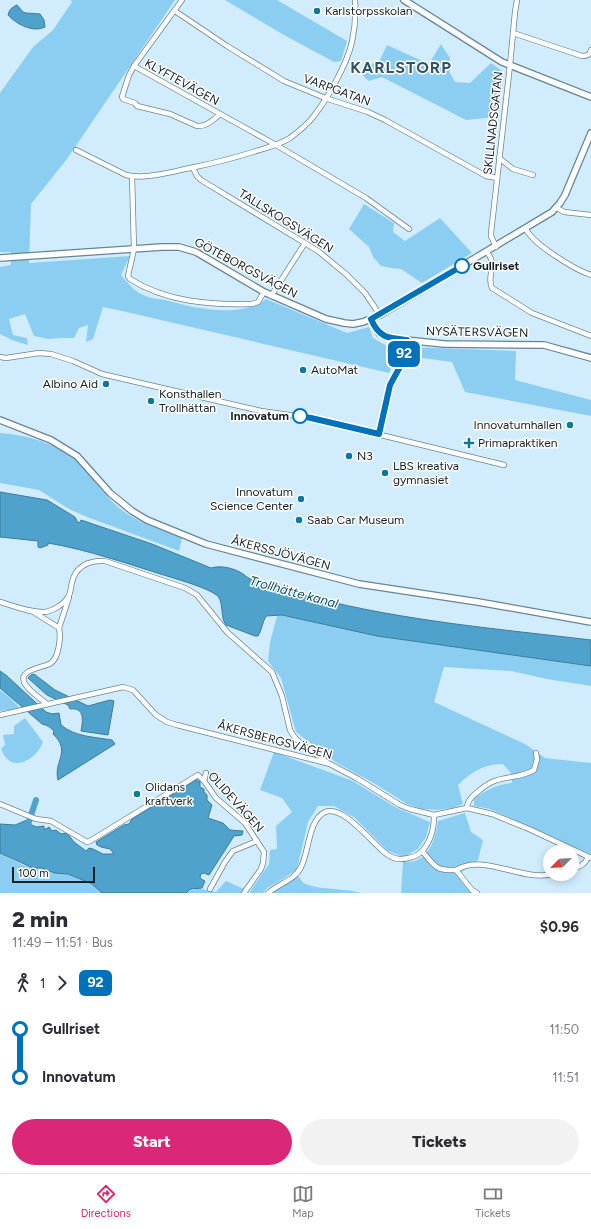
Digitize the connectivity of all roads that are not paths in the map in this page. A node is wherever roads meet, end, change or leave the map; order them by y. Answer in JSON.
{"nodes":[{"id":1,"x":182,"y":0,"type":"edge"},
{"id":2,"x":355,"y":0,"type":"edge"},
{"id":3,"x":404,"y":0,"type":"edge"},
{"id":4,"x":517,"y":0,"type":"edge"},
{"id":5,"x":174,"y":11,"type":"junction"},
{"id":6,"x":513,"y":33,"type":"junction"},
{"id":7,"x":591,"y":50,"type":"edge"},
{"id":8,"x":510,"y":65,"type":"junction"},
{"id":9,"x":134,"y":66,"type":"junction"},
{"id":10,"x":326,"y":98,"type":"junction"},
{"id":11,"x":591,"y":98,"type":"edge"},
{"id":12,"x":220,"y":114,"type":"junction"},
{"id":13,"x":591,"y":133,"type":"edge"},
{"id":14,"x":276,"y":145,"type":"junction"},
{"id":15,"x":76,"y":150,"type":"dead end"},
{"id":16,"x":499,"y":158,"type":"junction"},
{"id":17,"x":193,"y":168,"type":"junction"},
{"id":18,"x":533,"y":175,"type":"dead end"},
{"id":19,"x":132,"y":176,"type":"junction"},
{"id":20,"x":497,"y":178,"type":"junction"},
{"id":21,"x":557,"y":208,"type":"junction"},
{"id":22,"x":591,"y":215,"type":"edge"},
{"id":23,"x":409,"y":229,"type":"dead end"},
{"id":24,"x":526,"y":229,"type":"junction"},
{"id":25,"x":305,"y":243,"type":"junction"},
{"id":26,"x":496,"y":246,"type":"junction"},
{"id":27,"x":134,"y":249,"type":"junction"},
{"id":28,"x":487,"y":252,"type":"junction"},
{"id":29,"x":0,"y":258,"type":"edge"},
{"id":30,"x":591,"y":275,"type":"edge"},
{"id":31,"x":264,"y":292,"type":"junction"},
{"id":32,"x":271,"y":296,"type":"junction"},
{"id":33,"x":380,"y":314,"type":"junction"},
{"id":34,"x":371,"y":319,"type":"junction"},
{"id":35,"x":591,"y":336,"type":"edge"},
{"id":36,"x":407,"y":340,"type":"junction"},
{"id":37,"x":0,"y":357,"type":"edge"},
{"id":38,"x":6,"y":358,"type":"junction"},
{"id":39,"x":591,"y":358,"type":"edge"},
{"id":40,"x":0,"y":363,"type":"edge"},
{"id":41,"x":0,"y":420,"type":"edge"},
{"id":42,"x":379,"y":434,"type":"junction"},
{"id":43,"x":504,"y":465,"type":"dead end"},
{"id":44,"x":69,"y":597,"type":"junction"},
{"id":45,"x":0,"y":602,"type":"edge"},
{"id":46,"x":32,"y":611,"type":"junction"},
{"id":47,"x":591,"y":622,"type":"edge"},
{"id":48,"x":59,"y":628,"type":"junction"},
{"id":49,"x":45,"y":704,"type":"junction"},
{"id":50,"x":0,"y":715,"type":"edge"},
{"id":51,"x":536,"y":753,"type":"dead end"},
{"id":52,"x":330,"y":764,"type":"junction"},
{"id":53,"x":206,"y":773,"type":"dead end"},
{"id":54,"x":204,"y":780,"type":"junction"},
{"id":55,"x":0,"y":804,"type":"edge"},
{"id":56,"x":467,"y":808,"type":"junction"},
{"id":57,"x":434,"y":815,"type":"junction"},
{"id":58,"x":257,"y":841,"type":"junction"},
{"id":59,"x":422,"y":851,"type":"junction"},
{"id":60,"x":590,"y":858,"type":"edge"},
{"id":61,"x":579,"y":866,"type":"edge"},
{"id":62,"x":456,"y":870,"type":"junction"},
{"id":63,"x":543,"y":875,"type":"edge"},
{"id":64,"x":210,"y":889,"type":"dead end"},
{"id":65,"x":244,"y":893,"type":"edge"},
{"id":66,"x":268,"y":893,"type":"edge"},
{"id":67,"x":476,"y":893,"type":"edge"}],
"edges":[{"from":1,"to":5,"type":"street"},
{"from":2,"to":10,"type":"street"},
{"from":3,"to":8,"type":"street"},
{"from":4,"to":6,"type":"street","name":"SKILLNADSGATAN"},
{"from":5,"to":9,"type":"street"},
{"from":5,"to":10,"type":"street","name":"VARPGATAN"},
{"from":6,"to":7,"type":"street"},
{"from":6,"to":8,"type":"street","name":"SKILLNADSGATAN"},
{"from":8,"to":11,"type":"street"},
{"from":8,"to":16,"type":"street","name":"SKILLNADSGATAN"},
{"from":9,"to":12,"type":"street","name":"KLYFTEVÄGEN"},
{"from":9,"to":12,"type":"street","name":"KLYFTEVÄGEN"},
{"from":10,"to":14,"type":"street"},
{"from":10,"to":20,"type":"street","name":"VARPGATAN"},
{"from":12,"to":14,"type":"street","name":"KLYFTEVÄGEN"},
{"from":13,"to":21,"type":"street","name":"GÖTEBORGSVÄGEN"},
{"from":14,"to":17,"type":"street"},
{"from":14,"to":23,"type":"street","name":"KLYFTEVÄGEN"},
{"from":15,"to":19,"type":"street"},
{"from":16,"to":18,"type":"street"},
{"from":16,"to":20,"type":"street","name":"SKILLNADSGATAN"},
{"from":17,"to":19,"type":"street"},
{"from":17,"to":25,"type":"street","name":"TALLSKOGSVÄGEN"},
{"from":19,"to":27,"type":"street"},
{"from":20,"to":26,"type":"street","name":"SKILLNADSGATAN"},
{"from":21,"to":22,"type":"street"},
{"from":21,"to":24,"type":"street","name":"GÖTEBORGSVÄGEN"},
{"from":24,"to":26,"type":"street","name":"GÖTEBORGSVÄGEN"},
{"from":24,"to":30,"type":"street"},
{"from":25,"to":32,"type":"street"},
{"from":25,"to":33,"type":"street","name":"TALLSKOGSVÄGEN"},
{"from":26,"to":28,"type":"street","name":"GÖTEBORGSVÄGEN"},
{"from":27,"to":29,"type":"street","name":"GÖTEBORGSVÄGEN"},
{"from":27,"to":31,"type":"street","name":"GÖTEBORGSVÄGEN"},
{"from":27,"to":31,"type":"street"},
{"from":28,"to":33,"type":"street","name":"GÖTEBORGSVÄGEN"},
{"from":28,"to":35,"type":"street"},
{"from":31,"to":32,"type":"street","name":"GÖTEBORGSVÄGEN"},
{"from":32,"to":34,"type":"street","name":"GÖTEBORGSVÄGEN"},
{"from":33,"to":34,"type":"street","name":"GÖTEBORGSVÄGEN"},
{"from":34,"to":36,"type":"street","name":"NYSÄTERSVÄGEN"},
{"from":36,"to":39,"type":"street","name":"NYSÄTERSVÄGEN"},
{"from":36,"to":42,"type":"street"},
{"from":37,"to":38,"type":"street"},
{"from":38,"to":40,"type":"street"},
{"from":38,"to":42,"type":"street"},
{"from":41,"to":47,"type":"street","name":"ÅKERSSJÖVÄGEN"},
{"from":42,"to":43,"type":"street"},
{"from":44,"to":46,"type":"street"},
{"from":44,"to":48,"type":"street"},
{"from":44,"to":52,"type":"street"},
{"from":45,"to":46,"type":"street"},
{"from":46,"to":48,"type":"street"},
{"from":48,"to":49,"type":"street"},
{"from":49,"to":50,"type":"street","name":"ÅKERSBERGSVÄGEN"},
{"from":49,"to":52,"type":"street","name":"ÅKERSBERGSVÄGEN"},
{"from":51,"to":56,"type":"street"},
{"from":52,"to":57,"type":"street","name":"ÅKERSBERGSVÄGEN"},
{"from":53,"to":54,"type":"street"},
{"from":54,"to":55,"type":"street","name":"OLIDEVÄGEN"},
{"from":54,"to":58,"type":"street","name":"OLIDEVÄGEN"},
{"from":56,"to":57,"type":"street","name":"ÅKERSBERGSVÄGEN"},
{"from":56,"to":60,"type":"street","name":"ÅKERSBERGSVÄGEN"},
{"from":57,"to":59,"type":"street"},
{"from":58,"to":64,"type":"street"},
{"from":58,"to":65,"type":"street","name":"OLIDEVÄGEN"},
{"from":59,"to":62,"type":"street"},
{"from":59,"to":66,"type":"street"},
{"from":60,"to":61,"type":"street","name":"ÅKERSBERGSVÄGEN"},
{"from":62,"to":63,"type":"street"},
{"from":62,"to":67,"type":"street"}]}
